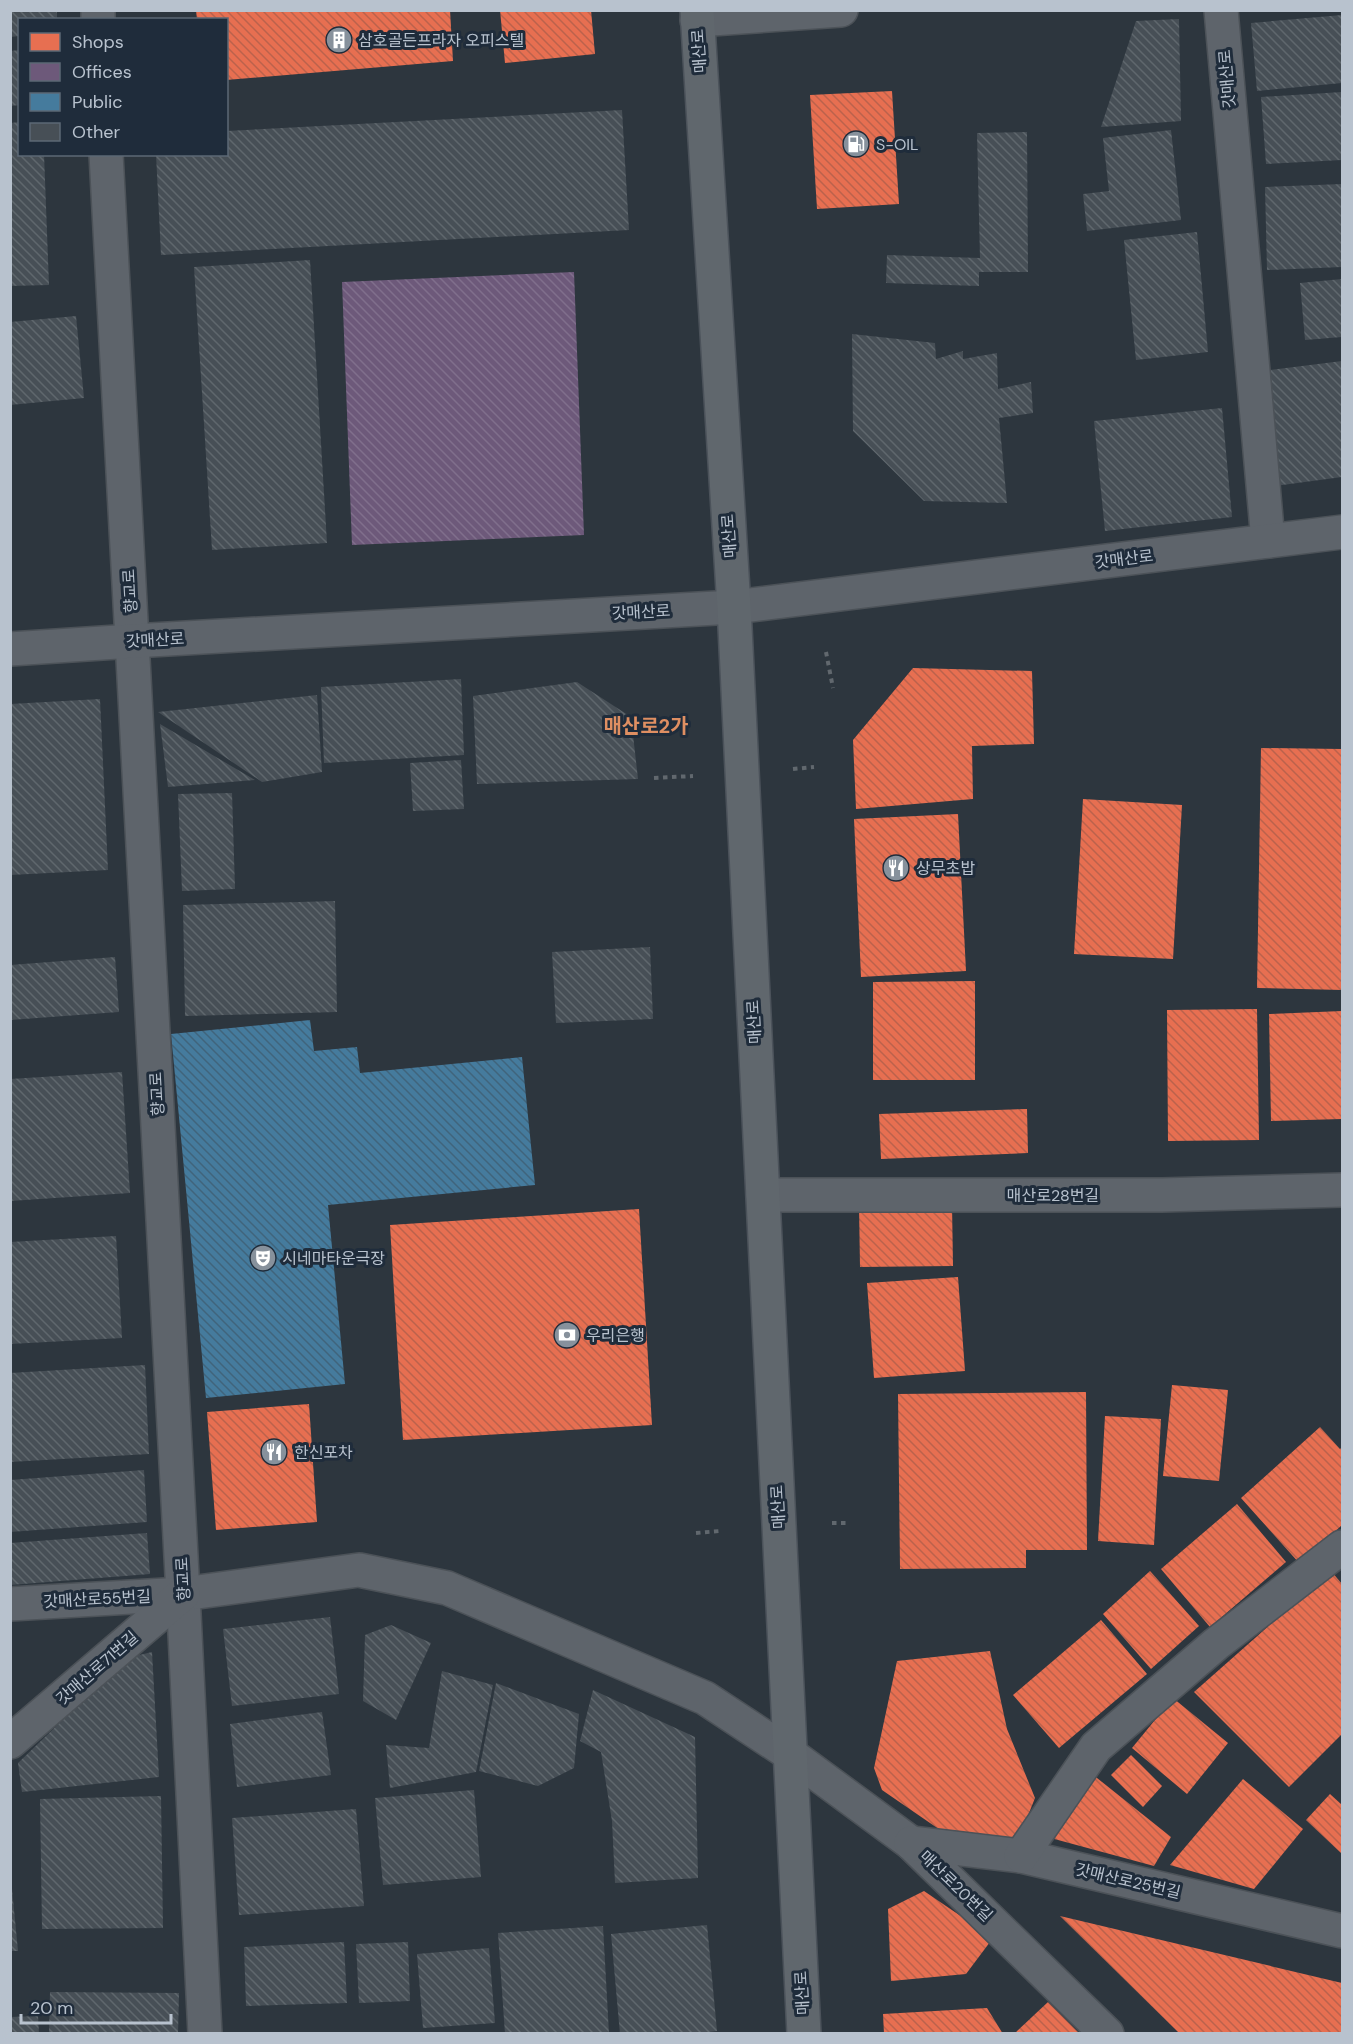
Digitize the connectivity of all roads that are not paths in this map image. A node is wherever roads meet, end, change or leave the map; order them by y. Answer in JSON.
{"nodes":[{"id":1,"x":840,"y":10,"type":"edge"},
{"id":2,"x":1221,"y":10,"type":"edge"},
{"id":3,"x":697,"y":15,"type":"edge"},
{"id":4,"x":106,"y":156,"type":"edge"},
{"id":5,"x":1342,"y":532,"type":"edge"},
{"id":6,"x":1268,"y":541,"type":"junction"},
{"id":7,"x":734,"y":607,"type":"junction"},
{"id":8,"x":133,"y":641,"type":"junction"},
{"id":9,"x":10,"y":650,"type":"edge"},
{"id":10,"x":1342,"y":1190,"type":"edge"},
{"id":11,"x":763,"y":1195,"type":"junction"},
{"id":12,"x":1342,"y":1547,"type":"edge"},
{"id":13,"x":183,"y":1594,"type":"junction"},
{"id":14,"x":10,"y":1604,"type":"edge"},
{"id":15,"x":10,"y":1742,"type":"edge"},
{"id":16,"x":790,"y":1754,"type":"junction"},
{"id":17,"x":911,"y":1843,"type":"junction"},
{"id":18,"x":1021,"y":1856,"type":"junction"},
{"id":19,"x":1342,"y":1931,"type":"edge"},
{"id":20,"x":205,"y":2034,"type":"edge"},
{"id":21,"x":804,"y":2034,"type":"edge"},
{"id":22,"x":1107,"y":2034,"type":"edge"}],
"edges":[{"from":1,"to":3,"type":"street"},
{"from":2,"to":6,"type":"street","name":"갓매산로"},
{"from":3,"to":7,"type":"main road","name":"매산로"},
{"from":4,"to":8,"type":"street","name":"향교로"},
{"from":5,"to":6,"type":"street","name":"갓매산로"},
{"from":6,"to":7,"type":"street","name":"갓매산로"},
{"from":7,"to":8,"type":"street","name":"갓매산로"},
{"from":7,"to":11,"type":"main road","name":"매산로"},
{"from":8,"to":9,"type":"street","name":"갓매산로"},
{"from":8,"to":13,"type":"street","name":"향교로"},
{"from":10,"to":11,"type":"street","name":"매산로28번길"},
{"from":11,"to":16,"type":"main road","name":"매산로"},
{"from":12,"to":18,"type":"street"},
{"from":13,"to":14,"type":"street","name":"갓매산로55번길"},
{"from":13,"to":15,"type":"street","name":"갓매산로71번길"},
{"from":13,"to":16,"type":"street","name":"갓매산로55번길"},
{"from":13,"to":20,"type":"street","name":"향교로"},
{"from":16,"to":17,"type":"street","name":"매산로20번길"},
{"from":16,"to":21,"type":"main road","name":"매산로"},
{"from":17,"to":18,"type":"street","name":"갓매산로25번길"},
{"from":17,"to":22,"type":"street","name":"매산로20번길"},
{"from":18,"to":19,"type":"street","name":"갓매산로25번길"}]}
